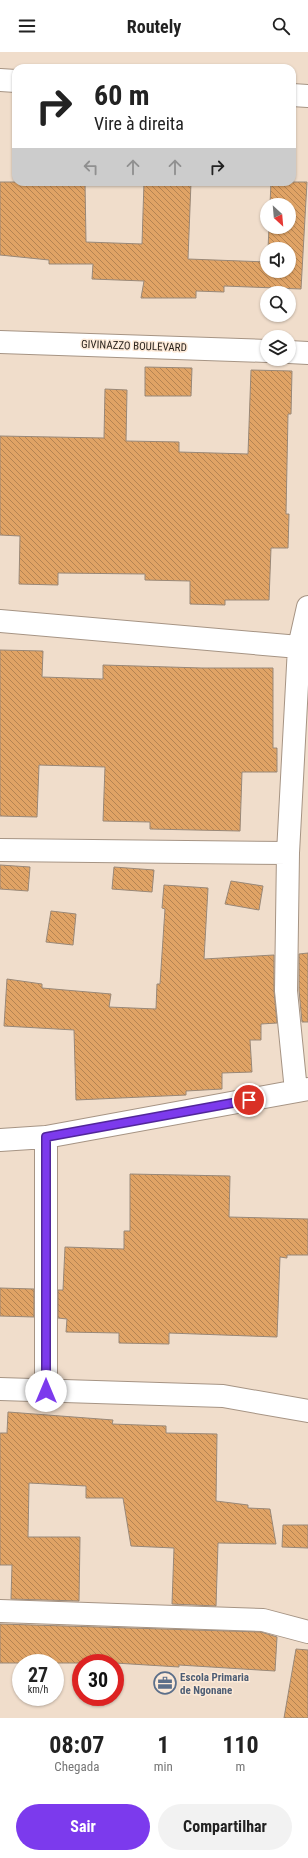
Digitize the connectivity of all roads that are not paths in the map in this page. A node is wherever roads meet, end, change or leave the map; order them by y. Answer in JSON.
{"nodes":[{"id":1,"x":0,"y":80,"type":"edge"},
{"id":2,"x":12,"y":81,"type":"edge"},
{"id":3,"x":296,"y":95,"type":"edge"},
{"id":4,"x":308,"y":96,"type":"edge"},
{"id":5,"x":0,"y":342,"type":"edge"},
{"id":6,"x":260,"y":351,"type":"edge"},
{"id":7,"x":296,"y":352,"type":"edge"},
{"id":8,"x":308,"y":353,"type":"edge"},
{"id":9,"x":308,"y":589,"type":"edge"},
{"id":10,"x":308,"y":607,"type":"edge"},
{"id":11,"x":0,"y":621,"type":"edge"},
{"id":12,"x":299,"y":647,"type":"junction"},
{"id":13,"x":299,"y":818,"type":"edge"},
{"id":14,"x":0,"y":850,"type":"edge"},
{"id":15,"x":288,"y":853,"type":"junction"},
{"id":16,"x":302,"y":1090,"type":"edge"},
{"id":17,"x":46,"y":1137,"type":"junction"},
{"id":18,"x":0,"y":1140,"type":"edge"},
{"id":19,"x":0,"y":1389,"type":"edge"},
{"id":20,"x":46,"y":1391,"type":"junction"},
{"id":21,"x":308,"y":1411,"type":"edge"},
{"id":22,"x":0,"y":1611,"type":"edge"},
{"id":23,"x":308,"y":1632,"type":"edge"}],
"edges":[{"from":1,"to":2,"type":"street"},
{"from":3,"to":4,"type":"street"},
{"from":5,"to":6,"type":"street","name":"GIVINAZZO BOULEVARD"},
{"from":7,"to":8,"type":"street"},
{"from":9,"to":10,"type":"street"},
{"from":10,"to":12,"type":"street"},
{"from":11,"to":12,"type":"street"},
{"from":12,"to":13,"type":"street"},
{"from":13,"to":15,"type":"street"},
{"from":14,"to":15,"type":"street"},
{"from":15,"to":16,"type":"street"},
{"from":16,"to":17,"type":"street"},
{"from":17,"to":18,"type":"street"},
{"from":17,"to":20,"type":"street"},
{"from":19,"to":20,"type":"street"},
{"from":20,"to":21,"type":"street"},
{"from":22,"to":23,"type":"street"}]}
